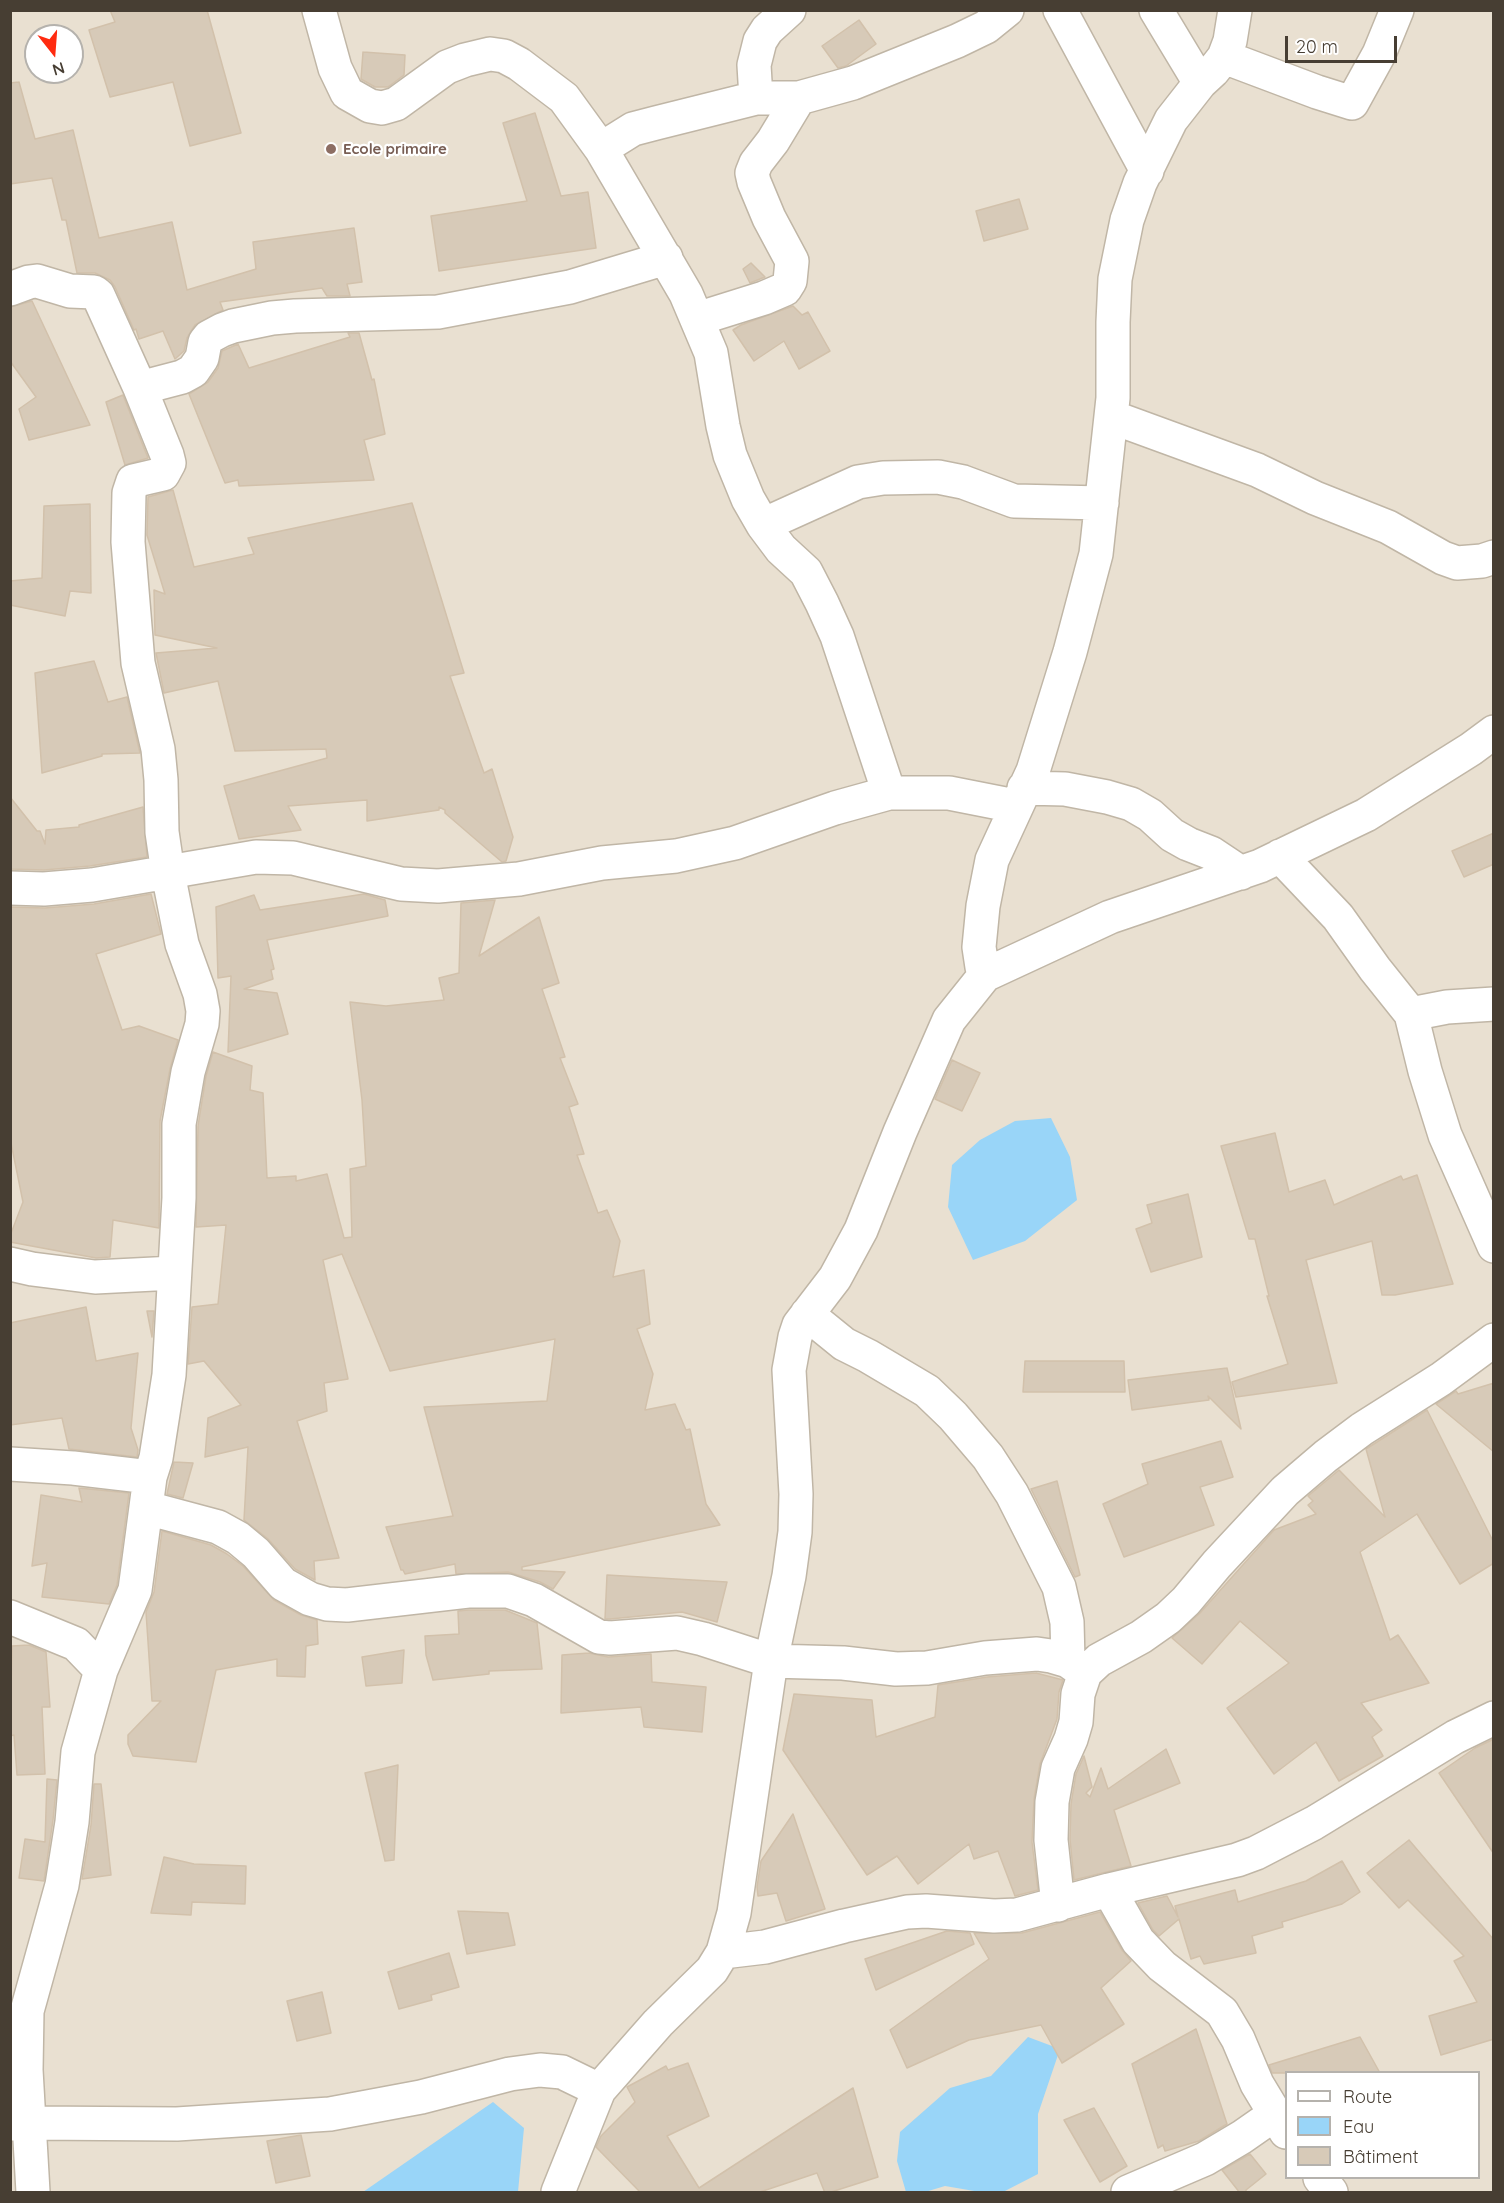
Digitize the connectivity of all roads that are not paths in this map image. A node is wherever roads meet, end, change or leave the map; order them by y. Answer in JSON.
{"nodes":[{"id":1,"x":319,"y":10,"type":"edge"},
{"id":2,"x":789,"y":10,"type":"edge"},
{"id":3,"x":1007,"y":10,"type":"edge"},
{"id":4,"x":1060,"y":10,"type":"edge"},
{"id":5,"x":1156,"y":10,"type":"edge"},
{"id":6,"x":1235,"y":10,"type":"edge"},
{"id":7,"x":1396,"y":10,"type":"edge"},
{"id":8,"x":1224,"y":57,"type":"junction"},
{"id":9,"x":1200,"y":83,"type":"junction"},
{"id":10,"x":756,"y":98,"type":"junction"},
{"id":11,"x":799,"y":98,"type":"junction"},
{"id":12,"x":601,"y":149,"type":"junction"},
{"id":13,"x":1147,"y":171,"type":"junction"},
{"id":14,"x":666,"y":258,"type":"junction"},
{"id":15,"x":10,"y":289,"type":"edge"},
{"id":16,"x":697,"y":319,"type":"junction"},
{"id":17,"x":140,"y":388,"type":"junction"},
{"id":18,"x":1112,"y":417,"type":"junction"},
{"id":19,"x":1102,"y":503,"type":"junction"},
{"id":20,"x":763,"y":525,"type":"junction"},
{"id":21,"x":1494,"y":557,"type":"edge"},
{"id":22,"x":1494,"y":732,"type":"edge"},
{"id":23,"x":889,"y":793,"type":"junction"},
{"id":24,"x":1020,"y":797,"type":"junction"},
{"id":25,"x":1280,"y":856,"type":"junction"},
{"id":26,"x":168,"y":873,"type":"junction"},
{"id":27,"x":1241,"y":873,"type":"junction"},
{"id":28,"x":10,"y":888,"type":"edge"},
{"id":29,"x":985,"y":975,"type":"junction"},
{"id":30,"x":1494,"y":1004,"type":"edge"},
{"id":31,"x":1411,"y":1014,"type":"junction"},
{"id":32,"x":1494,"y":1245,"type":"edge"},
{"id":33,"x":10,"y":1264,"type":"edge"},
{"id":34,"x":174,"y":1273,"type":"junction"},
{"id":35,"x":807,"y":1314,"type":"junction"},
{"id":36,"x":1494,"y":1340,"type":"edge"},
{"id":37,"x":10,"y":1464,"type":"edge"},
{"id":38,"x":149,"y":1493,"type":"junction"},
{"id":39,"x":10,"y":1617,"type":"edge"},
{"id":40,"x":771,"y":1661,"type":"junction"},
{"id":41,"x":1076,"y":1667,"type":"junction"},
{"id":42,"x":101,"y":1671,"type":"junction"},
{"id":43,"x":1494,"y":1718,"type":"edge"},
{"id":44,"x":1109,"y":1890,"type":"junction"},
{"id":45,"x":1058,"y":1905,"type":"junction"},
{"id":46,"x":723,"y":1952,"type":"junction"},
{"id":47,"x":599,"y":2090,"type":"junction"},
{"id":48,"x":20,"y":2123,"type":"edge"},
{"id":49,"x":1281,"y":2123,"type":"edge"},
{"id":50,"x":1321,"y":2179,"type":"edge"},
{"id":51,"x":571,"y":2186,"type":"edge"},
{"id":52,"x":33,"y":2193,"type":"edge"},
{"id":53,"x":1128,"y":2193,"type":"edge"},
{"id":54,"x":1331,"y":2193,"type":"edge"}],
"edges":[{"from":1,"to":12,"type":"street"},
{"from":2,"to":10,"type":"street"},
{"from":3,"to":11,"type":"street"},
{"from":4,"to":13,"type":"street"},
{"from":5,"to":9,"type":"street"},
{"from":6,"to":8,"type":"street"},
{"from":7,"to":8,"type":"street"},
{"from":8,"to":9,"type":"street"},
{"from":9,"to":13,"type":"street"},
{"from":10,"to":11,"type":"street"},
{"from":10,"to":12,"type":"street"},
{"from":11,"to":16,"type":"street"},
{"from":12,"to":14,"type":"street"},
{"from":13,"to":18,"type":"street"},
{"from":14,"to":16,"type":"street"},
{"from":14,"to":17,"type":"street"},
{"from":15,"to":17,"type":"street"},
{"from":16,"to":20,"type":"street"},
{"from":17,"to":26,"type":"street"},
{"from":18,"to":19,"type":"street"},
{"from":18,"to":21,"type":"street"},
{"from":19,"to":20,"type":"street"},
{"from":19,"to":24,"type":"street"},
{"from":20,"to":23,"type":"street"},
{"from":22,"to":25,"type":"street"},
{"from":23,"to":24,"type":"street"},
{"from":23,"to":26,"type":"street"},
{"from":24,"to":27,"type":"street"},
{"from":24,"to":29,"type":"street"},
{"from":25,"to":27,"type":"street"},
{"from":25,"to":31,"type":"street"},
{"from":26,"to":28,"type":"street"},
{"from":26,"to":34,"type":"street"},
{"from":27,"to":29,"type":"street"},
{"from":29,"to":35,"type":"street"},
{"from":30,"to":31,"type":"street"},
{"from":31,"to":32,"type":"street"},
{"from":33,"to":34,"type":"street"},
{"from":34,"to":38,"type":"street"},
{"from":35,"to":40,"type":"street"},
{"from":35,"to":41,"type":"street"},
{"from":36,"to":41,"type":"street"},
{"from":37,"to":38,"type":"street"},
{"from":38,"to":40,"type":"street"},
{"from":38,"to":42,"type":"street"},
{"from":39,"to":42,"type":"street"},
{"from":40,"to":41,"type":"street"},
{"from":40,"to":46,"type":"street"},
{"from":41,"to":45,"type":"street"},
{"from":42,"to":48,"type":"street"},
{"from":43,"to":44,"type":"street"},
{"from":44,"to":45,"type":"street"},
{"from":44,"to":49,"type":"street"},
{"from":45,"to":46,"type":"street"},
{"from":46,"to":47,"type":"street"},
{"from":47,"to":48,"type":"street"},
{"from":47,"to":51,"type":"street"},
{"from":48,"to":52,"type":"street"},
{"from":49,"to":53,"type":"street"},
{"from":50,"to":54,"type":"street"}]}
